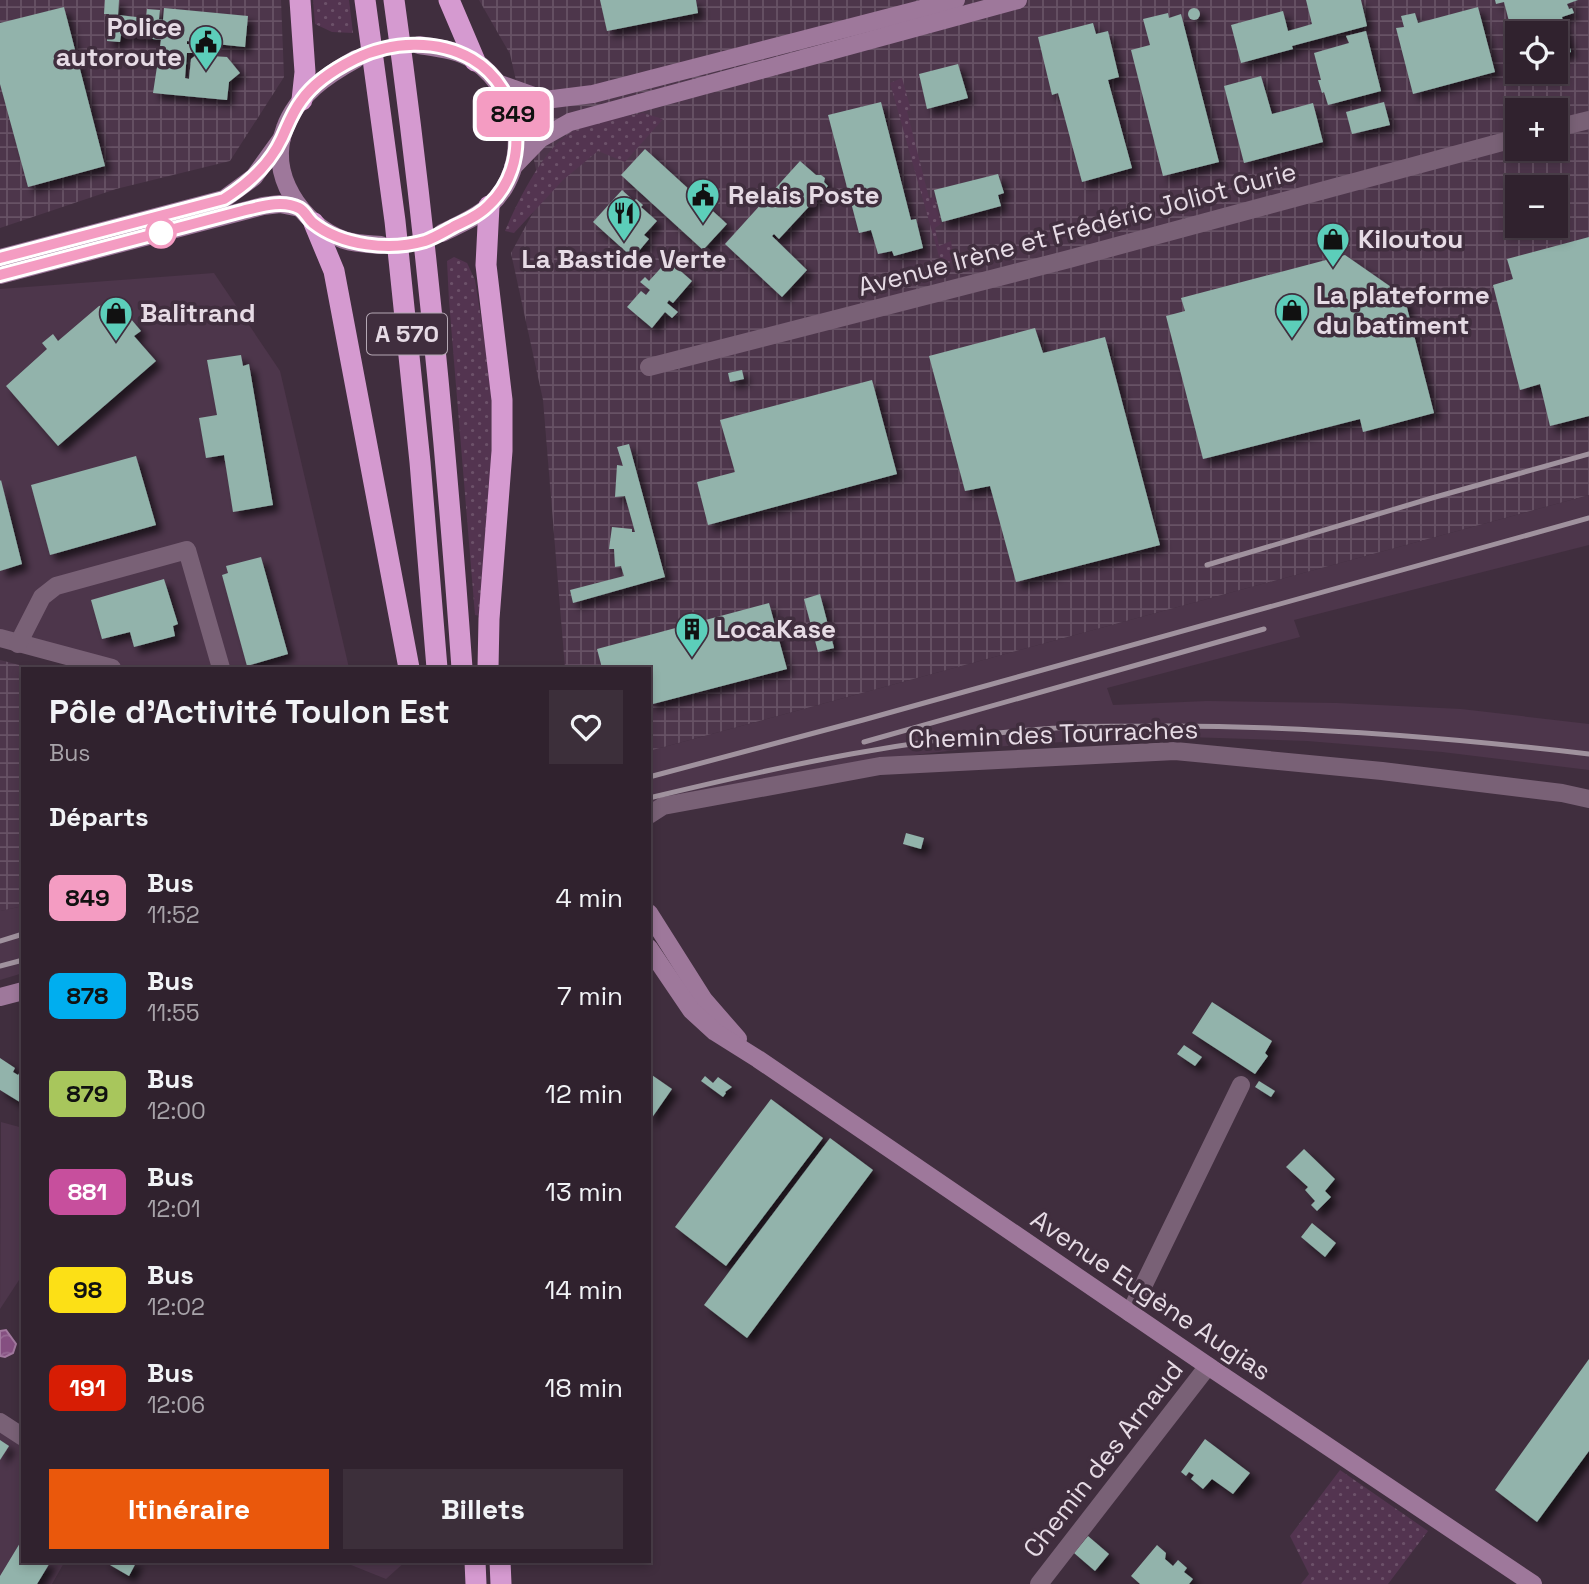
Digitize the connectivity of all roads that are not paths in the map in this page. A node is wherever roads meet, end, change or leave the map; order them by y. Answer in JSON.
{"nodes":[{"id":1,"x":300,"y":0,"type":"edge"},
{"id":2,"x":365,"y":0,"type":"edge"},
{"id":3,"x":394,"y":0,"type":"edge"},
{"id":4,"x":449,"y":0,"type":"edge"},
{"id":5,"x":956,"y":0,"type":"edge"},
{"id":6,"x":1012,"y":1,"type":"edge"},
{"id":7,"x":419,"y":45,"type":"dead end"},
{"id":8,"x":356,"y":59,"type":"dead end"},
{"id":9,"x":475,"y":61,"type":"junction"},
{"id":10,"x":498,"y":83,"type":"junction"},
{"id":11,"x":302,"y":100,"type":"junction"},
{"id":12,"x":1589,"y":120,"type":"edge"},
{"id":13,"x":1568,"y":125,"type":"edge"},
{"id":14,"x":282,"y":138,"type":"junction"},
{"id":15,"x":1505,"y":141,"type":"edge"},
{"id":16,"x":513,"y":167,"type":"junction"},
{"id":17,"x":489,"y":206,"type":"junction"},
{"id":18,"x":307,"y":216,"type":"junction"},
{"id":19,"x":442,"y":233,"type":"dead end"},
{"id":20,"x":381,"y":245,"type":"dead end"},
{"id":21,"x":0,"y":258,"type":"edge"},
{"id":22,"x":0,"y":275,"type":"edge"},
{"id":23,"x":649,"y":367,"type":"dead end"},
{"id":24,"x":0,"y":638,"type":"edge"},
{"id":25,"x":18,"y":644,"type":"junction"},
{"id":26,"x":107,"y":667,"type":"edge"},
{"id":27,"x":221,"y":667,"type":"edge"},
{"id":28,"x":409,"y":667,"type":"edge"},
{"id":29,"x":437,"y":667,"type":"edge"},
{"id":30,"x":462,"y":667,"type":"edge"},
{"id":31,"x":488,"y":667,"type":"edge"},
{"id":32,"x":1589,"y":799,"type":"edge"},
{"id":33,"x":651,"y":814,"type":"edge"},
{"id":34,"x":651,"y":916,"type":"edge"},
{"id":35,"x":651,"y":951,"type":"edge"},
{"id":36,"x":21,"y":992,"type":"edge"},
{"id":37,"x":0,"y":997,"type":"edge"},
{"id":38,"x":758,"y":1059,"type":"junction"},
{"id":39,"x":1241,"y":1085,"type":"dead end"},
{"id":40,"x":1130,"y":1313,"type":"junction"},
{"id":41,"x":1208,"y":1366,"type":"junction"},
{"id":42,"x":0,"y":1422,"type":"edge"},
{"id":43,"x":21,"y":1436,"type":"edge"},
{"id":44,"x":475,"y":1563,"type":"edge"},
{"id":45,"x":500,"y":1563,"type":"edge"},
{"id":46,"x":476,"y":1584,"type":"edge"},
{"id":47,"x":502,"y":1584,"type":"edge"},
{"id":48,"x":1039,"y":1584,"type":"edge"},
{"id":49,"x":1533,"y":1584,"type":"edge"}],
"edges":[{"from":1,"to":11,"type":"highway"},
{"from":2,"to":29,"type":"highway","number":"A 570"},
{"from":3,"to":30,"type":"highway","number":"A 570"},
{"from":4,"to":9,"type":"highway"},
{"from":5,"to":10,"type":"main road"},
{"from":6,"to":16,"type":"main road"},
{"from":7,"to":9,"type":"main road"},
{"from":8,"to":11,"type":"main road"},
{"from":9,"to":10,"type":"main road"},
{"from":10,"to":16,"type":"main road"},
{"from":11,"to":14,"type":"main road"},
{"from":12,"to":13,"type":"street"},
{"from":14,"to":18,"type":"main road"},
{"from":14,"to":21,"type":"main road"},
{"from":15,"to":23,"type":"street","name":"Avenue Irène et Frédéric Joliot Curie"},
{"from":16,"to":17,"type":"main road"},
{"from":17,"to":19,"type":"main road"},
{"from":17,"to":31,"type":"highway"},
{"from":18,"to":20,"type":"main road"},
{"from":18,"to":22,"type":"main road"},
{"from":18,"to":28,"type":"highway"},
{"from":24,"to":25,"type":"street"},
{"from":25,"to":26,"type":"street"},
{"from":25,"to":27,"type":"street"},
{"from":32,"to":33,"type":"street","name":"Chemin des Tourraches"},
{"from":34,"to":38,"type":"main road","name":"Avenue Eugène Augias"},
{"from":35,"to":38,"type":"main road","name":"Avenue Eugène Augias"},
{"from":36,"to":37,"type":"main road"},
{"from":38,"to":40,"type":"main road","name":"Avenue Eugène Augias"},
{"from":39,"to":40,"type":"street"},
{"from":40,"to":41,"type":"main road","name":"Avenue Eugène Augias"},
{"from":41,"to":48,"type":"street","name":"Chemin des Arnaud"},
{"from":41,"to":49,"type":"main road","name":"Avenue Eugène Augias"},
{"from":42,"to":43,"type":"street"},
{"from":44,"to":46,"type":"highway"},
{"from":45,"to":47,"type":"highway"}]}
